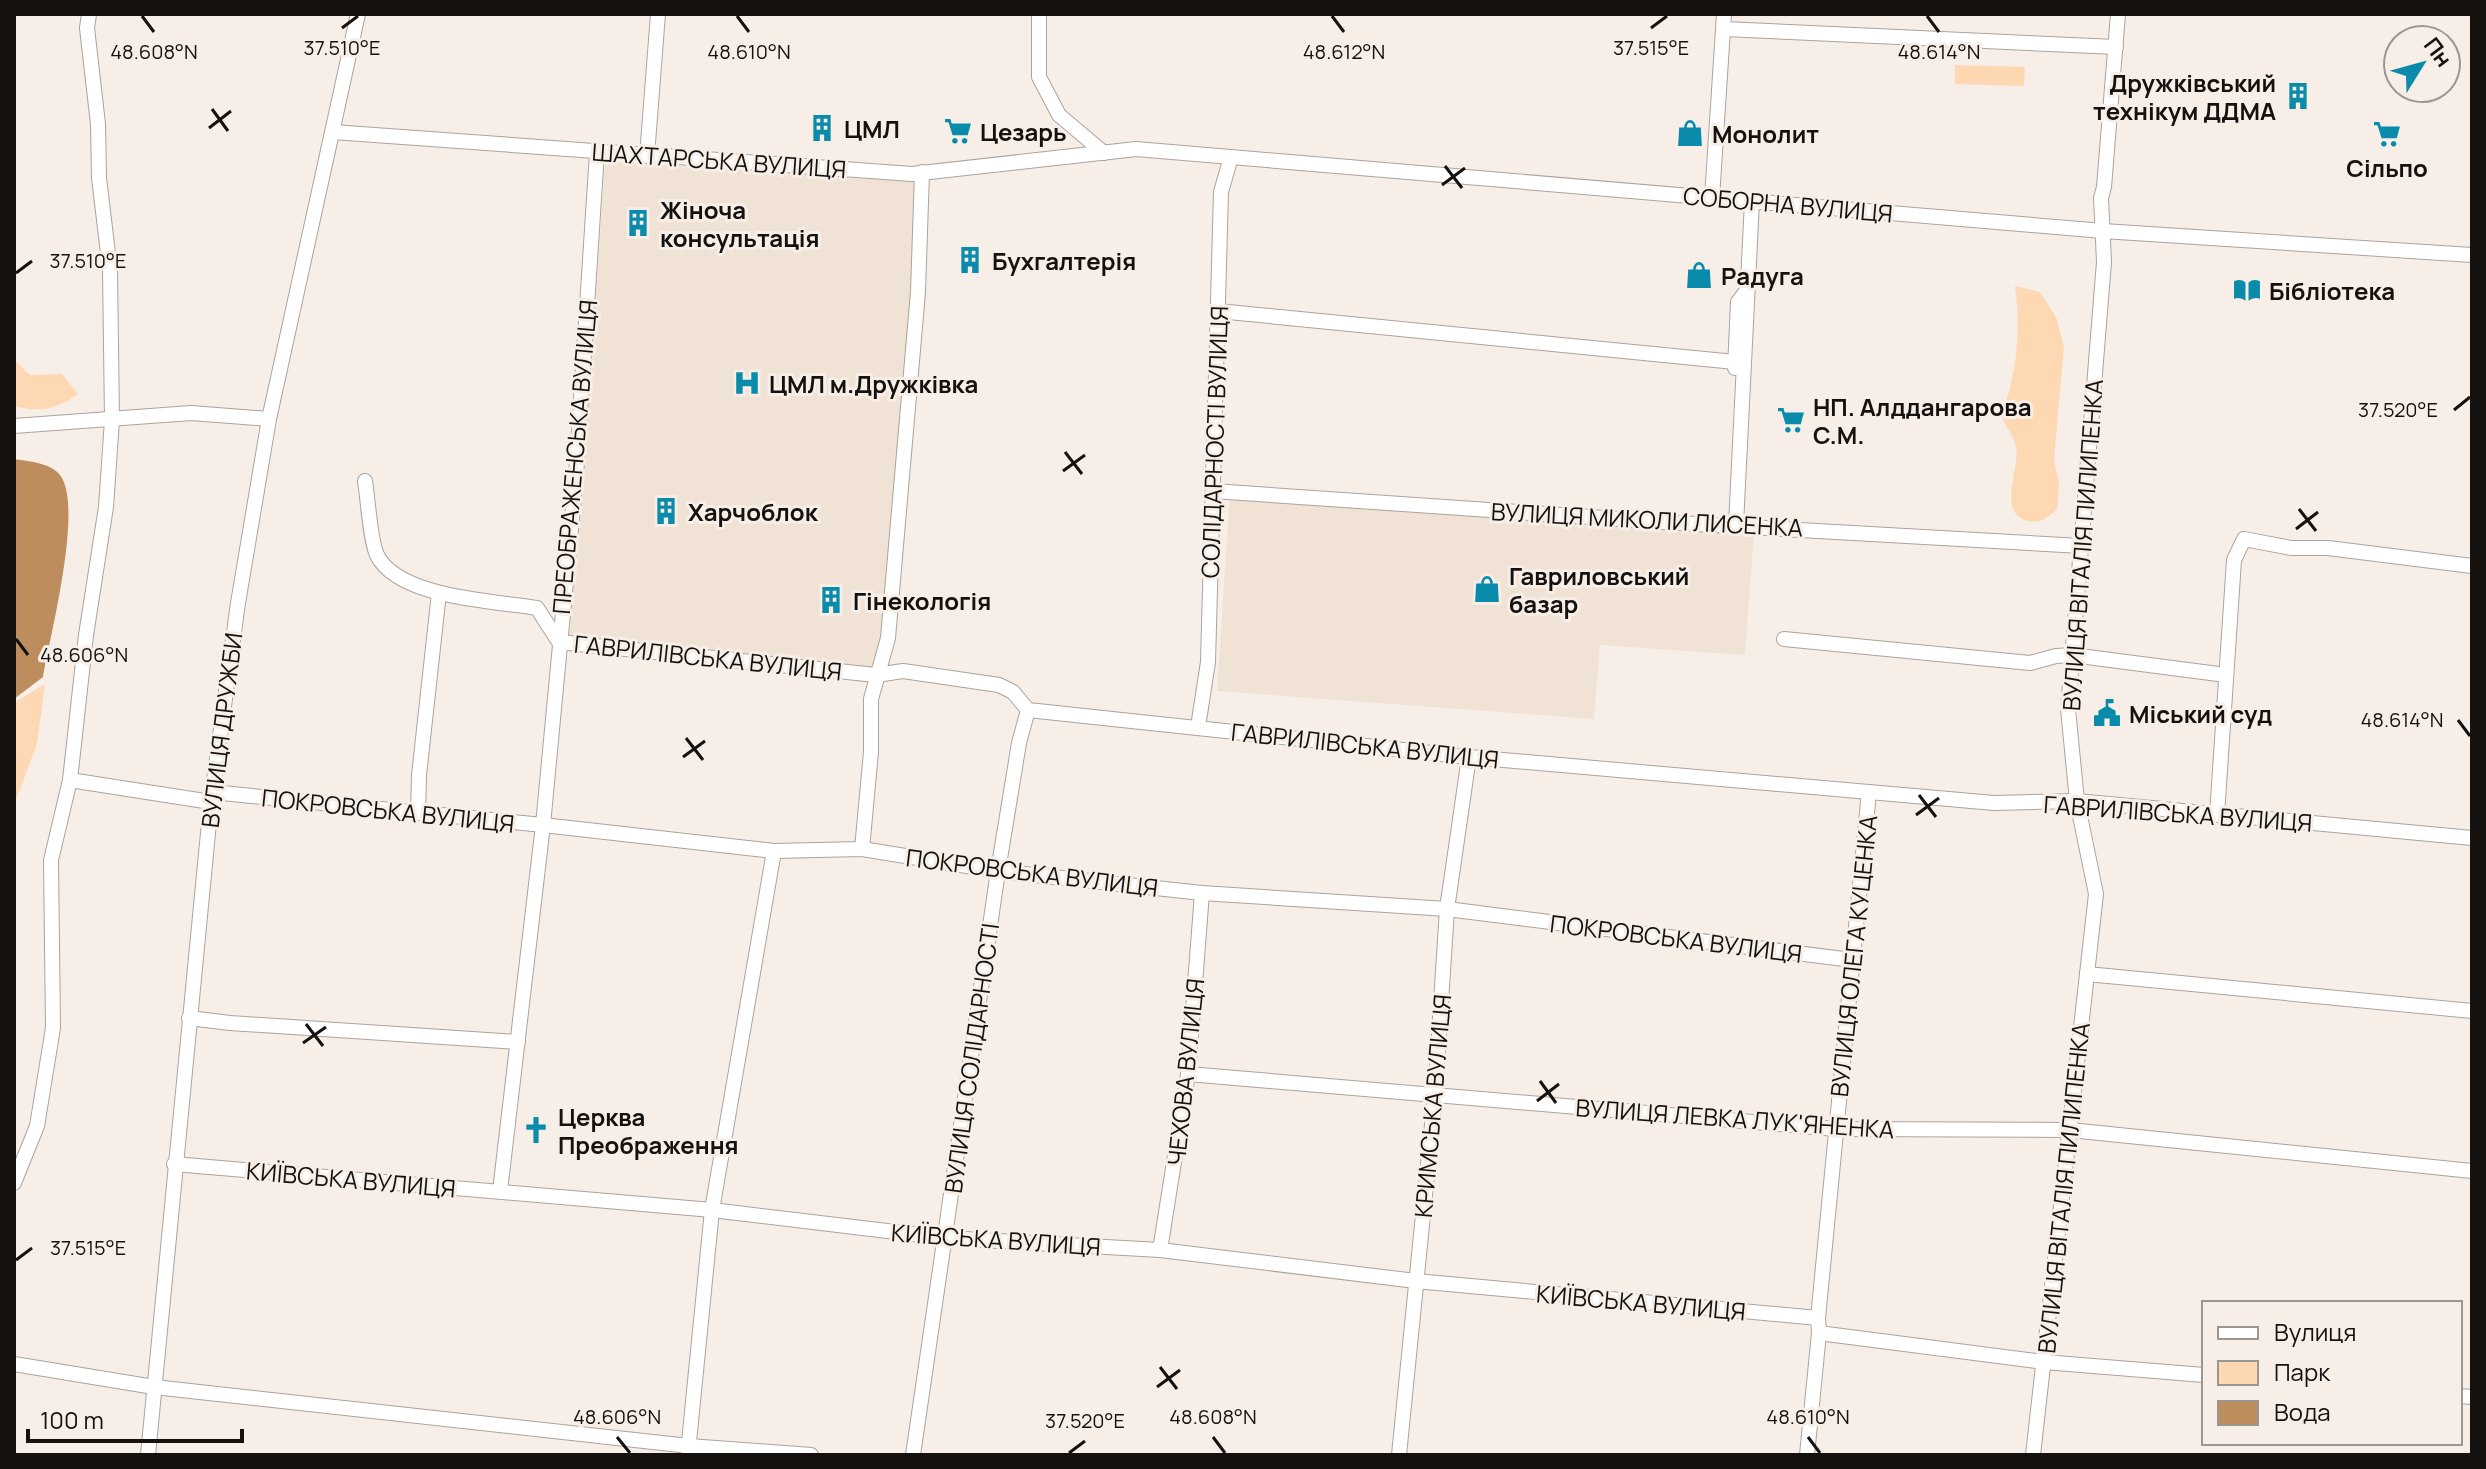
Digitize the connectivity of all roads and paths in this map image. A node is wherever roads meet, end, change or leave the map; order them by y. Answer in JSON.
{"nodes":[{"id":1,"x":89,"y":14,"type":"edge"},
{"id":2,"x":358,"y":14,"type":"edge"},
{"id":3,"x":658,"y":14,"type":"edge"},
{"id":4,"x":1039,"y":14,"type":"edge"},
{"id":5,"x":2118,"y":14,"type":"edge"},
{"id":6,"x":1724,"y":21,"type":"edge"},
{"id":7,"x":2116,"y":47,"type":"junction"},
{"id":8,"x":333,"y":132,"type":"junction"},
{"id":9,"x":597,"y":152,"type":"junction"},
{"id":10,"x":1104,"y":153,"type":"junction"},
{"id":11,"x":647,"y":156,"type":"junction"},
{"id":12,"x":1231,"y":157,"type":"junction"},
{"id":13,"x":922,"y":172,"type":"junction"},
{"id":14,"x":1712,"y":198,"type":"junction"},
{"id":15,"x":1752,"y":201,"type":"junction"},
{"id":16,"x":2103,"y":231,"type":"junction"},
{"id":17,"x":2472,"y":255,"type":"edge"},
{"id":18,"x":1749,"y":288,"type":"junction"},
{"id":19,"x":1218,"y":311,"type":"junction"},
{"id":20,"x":1735,"y":362,"type":"junction"},
{"id":21,"x":269,"y":419,"type":"junction"},
{"id":22,"x":112,"y":420,"type":"junction"},
{"id":23,"x":14,"y":426,"type":"edge"},
{"id":24,"x":365,"y":481,"type":"dead end"},
{"id":25,"x":1213,"y":491,"type":"junction"},
{"id":26,"x":1732,"y":525,"type":"junction"},
{"id":27,"x":2081,"y":546,"type":"junction"},
{"id":28,"x":2472,"y":566,"type":"edge"},
{"id":29,"x":439,"y":593,"type":"junction"},
{"id":30,"x":1784,"y":639,"type":"dead end"},
{"id":31,"x":559,"y":642,"type":"junction"},
{"id":32,"x":2072,"y":655,"type":"junction"},
{"id":33,"x":876,"y":675,"type":"junction"},
{"id":34,"x":2226,"y":675,"type":"junction"},
{"id":35,"x":1028,"y":710,"type":"junction"},
{"id":36,"x":1198,"y":727,"type":"junction"},
{"id":37,"x":1469,"y":757,"type":"junction"},
{"id":38,"x":70,"y":780,"type":"junction"},
{"id":39,"x":1869,"y":792,"type":"junction"},
{"id":40,"x":212,"y":797,"type":"junction"},
{"id":41,"x":2077,"y":801,"type":"junction"},
{"id":42,"x":418,"y":813,"type":"junction"},
{"id":43,"x":2217,"y":815,"type":"junction"},
{"id":44,"x":543,"y":825,"type":"junction"},
{"id":45,"x":2472,"y":838,"type":"edge"},
{"id":46,"x":862,"y":849,"type":"junction"},
{"id":47,"x":774,"y":851,"type":"junction"},
{"id":48,"x":998,"y":871,"type":"junction"},
{"id":49,"x":1202,"y":893,"type":"junction"},
{"id":50,"x":1447,"y":909,"type":"junction"},
{"id":51,"x":1852,"y":960,"type":"junction"},
{"id":52,"x":2087,"y":974,"type":"junction"},
{"id":53,"x":2472,"y":1011,"type":"edge"},
{"id":54,"x":189,"y":1018,"type":"junction"},
{"id":55,"x":518,"y":1042,"type":"junction"},
{"id":56,"x":1188,"y":1074,"type":"junction"},
{"id":57,"x":1435,"y":1095,"type":"junction"},
{"id":58,"x":1836,"y":1129,"type":"junction"},
{"id":59,"x":2070,"y":1130,"type":"junction"},
{"id":60,"x":174,"y":1164,"type":"junction"},
{"id":61,"x":2472,"y":1171,"type":"edge"},
{"id":62,"x":14,"y":1183,"type":"edge"},
{"id":63,"x":500,"y":1191,"type":"junction"},
{"id":64,"x":712,"y":1210,"type":"junction"},
{"id":65,"x":946,"y":1238,"type":"junction"},
{"id":66,"x":1160,"y":1250,"type":"junction"},
{"id":67,"x":1416,"y":1281,"type":"junction"},
{"id":68,"x":1818,"y":1326,"type":"junction"},
{"id":69,"x":2044,"y":1362,"type":"junction"},
{"id":70,"x":14,"y":1364,"type":"edge"},
{"id":71,"x":2202,"y":1375,"type":"edge"},
{"id":72,"x":154,"y":1387,"type":"junction"},
{"id":73,"x":688,"y":1450,"type":"edge"},
{"id":74,"x":148,"y":1455,"type":"edge"},
{"id":75,"x":811,"y":1455,"type":"edge"},
{"id":76,"x":913,"y":1455,"type":"edge"},
{"id":77,"x":1399,"y":1455,"type":"edge"},
{"id":78,"x":1807,"y":1455,"type":"edge"},
{"id":79,"x":2033,"y":1455,"type":"edge"}],
"edges":[{"from":1,"to":22,"type":"street"},
{"from":2,"to":8,"type":"street","name":"ВУЛИЦЯ ДРУЖБИ"},
{"from":3,"to":11,"type":"street"},
{"from":4,"to":10,"type":"street"},
{"from":5,"to":7,"type":"street","name":"ВУЛИЦЯ ВІТАЛІЯ ПИЛИПЕНКА"},
{"from":6,"to":7,"type":"street"},
{"from":6,"to":14,"type":"street"},
{"from":7,"to":16,"type":"street","name":"ВУЛИЦЯ ВІТАЛІЯ ПИЛИПЕНКА"},
{"from":8,"to":9,"type":"street","name":"ШАХТАРСЬКА ВУЛИЦЯ"},
{"from":8,"to":21,"type":"street","name":"ВУЛИЦЯ ДРУЖБИ"},
{"from":9,"to":11,"type":"street","name":"ШАХТАРСЬКА ВУЛИЦЯ"},
{"from":9,"to":31,"type":"street","name":"ПРЕОБРАЖЕНСЬКА ВУЛИЦЯ"},
{"from":10,"to":12,"type":"street","name":"СОБОРНА ВУЛИЦЯ"},
{"from":10,"to":13,"type":"street","name":"ШАХТАРСЬКА ВУЛИЦЯ"},
{"from":11,"to":13,"type":"street","name":"ШАХТАРСЬКА ВУЛИЦЯ"},
{"from":12,"to":14,"type":"street","name":"СОБОРНА ВУЛИЦЯ"},
{"from":12,"to":19,"type":"street","name":"СОЛІДАРНОСТІ ВУЛИЦЯ"},
{"from":13,"to":33,"type":"street"},
{"from":14,"to":15,"type":"street","name":"СОБОРНА ВУЛИЦЯ"},
{"from":15,"to":16,"type":"street","name":"СОБОРНА ВУЛИЦЯ"},
{"from":15,"to":18,"type":"street"},
{"from":16,"to":17,"type":"street","name":"СОБОРНА ВУЛИЦЯ"},
{"from":16,"to":27,"type":"street","name":"ВУЛИЦЯ ВІТАЛІЯ ПИЛИПЕНКА"},
{"from":18,"to":20,"type":"street"},
{"from":18,"to":26,"type":"street"},
{"from":19,"to":20,"type":"street"},
{"from":19,"to":25,"type":"street","name":"СОЛІДАРНОСТІ ВУЛИЦЯ"},
{"from":20,"to":26,"type":"street"},
{"from":21,"to":22,"type":"street"},
{"from":21,"to":40,"type":"street","name":"ВУЛИЦЯ ДРУЖБИ"},
{"from":22,"to":23,"type":"street"},
{"from":22,"to":38,"type":"street"},
{"from":24,"to":29,"type":"street","name":"ГАВРИЛІВСЬКА ВУЛИЦЯ"},
{"from":25,"to":26,"type":"street","name":"ВУЛИЦЯ МИКОЛИ ЛИСЕНКА"},
{"from":25,"to":36,"type":"street","name":"СОЛІДАРНОСТІ ВУЛИЦЯ"},
{"from":26,"to":27,"type":"street","name":"ВУЛИЦЯ МИКОЛИ ЛИСЕНКА"},
{"from":27,"to":32,"type":"street","name":"ВУЛИЦЯ ВІТАЛІЯ ПИЛИПЕНКА"},
{"from":28,"to":34,"type":"street"},
{"from":29,"to":31,"type":"street","name":"ГАВРИЛІВСЬКА ВУЛИЦЯ"},
{"from":29,"to":42,"type":"street"},
{"from":30,"to":32,"type":"street"},
{"from":31,"to":33,"type":"street","name":"ГАВРИЛІВСЬКА ВУЛИЦЯ"},
{"from":31,"to":44,"type":"street","name":"ПРЕОБРАЖЕНСЬКА ВУЛИЦЯ"},
{"from":32,"to":34,"type":"street"},
{"from":32,"to":41,"type":"street","name":"ВУЛИЦЯ ВІТАЛІЯ ПИЛИПЕНКА"},
{"from":33,"to":35,"type":"street","name":"ГАВРИЛІВСЬКА ВУЛИЦЯ"},
{"from":33,"to":46,"type":"street"},
{"from":34,"to":43,"type":"street"},
{"from":35,"to":36,"type":"street","name":"ГАВРИЛІВСЬКА ВУЛИЦЯ"},
{"from":35,"to":48,"type":"street","name":"ВУЛИЦЯ СОЛІДАРНОСТІ"},
{"from":36,"to":37,"type":"street","name":"ГАВРИЛІВСЬКА ВУЛИЦЯ"},
{"from":37,"to":39,"type":"street","name":"ГАВРИЛІВСЬКА ВУЛИЦЯ"},
{"from":37,"to":50,"type":"street","name":"КРИМСЬКА ВУЛИЦЯ"},
{"from":38,"to":40,"type":"street","name":"ПОКРОВСЬКА ВУЛИЦЯ"},
{"from":38,"to":62,"type":"street"},
{"from":39,"to":41,"type":"street","name":"ГАВРИЛІВСЬКА ВУЛИЦЯ"},
{"from":39,"to":51,"type":"street","name":"ВУЛИЦЯ ОЛЕГА КУЦЕНКА"},
{"from":40,"to":42,"type":"street","name":"ПОКРОВСЬКА ВУЛИЦЯ"},
{"from":40,"to":54,"type":"street","name":"ВУЛИЦЯ ДРУЖБИ"},
{"from":41,"to":43,"type":"street","name":"ГАВРИЛІВСЬКА ВУЛИЦЯ"},
{"from":41,"to":52,"type":"street","name":"ВУЛИЦЯ ВІТАЛІЯ ПИЛИПЕНКА"},
{"from":42,"to":44,"type":"street","name":"ПОКРОВСЬКА ВУЛИЦЯ"},
{"from":43,"to":45,"type":"street","name":"ГАВРИЛІВСЬКА ВУЛИЦЯ"},
{"from":44,"to":47,"type":"street","name":"ПОКРОВСЬКА ВУЛИЦЯ"},
{"from":44,"to":55,"type":"street","name":"ПРЕОБРАЖЕНСЬКА ВУЛИЦЯ"},
{"from":46,"to":47,"type":"street","name":"ПОКРОВСЬКА ВУЛИЦЯ"},
{"from":46,"to":48,"type":"street","name":"ПОКРОВСЬКА ВУЛИЦЯ"},
{"from":47,"to":64,"type":"street"},
{"from":48,"to":49,"type":"street","name":"ПОКРОВСЬКА ВУЛИЦЯ"},
{"from":48,"to":65,"type":"street","name":"ВУЛИЦЯ СОЛІДАРНОСТІ"},
{"from":49,"to":50,"type":"street","name":"ПОКРОВСЬКА ВУЛИЦЯ"},
{"from":49,"to":56,"type":"street","name":"ЧЕХОВА ВУЛИЦЯ"},
{"from":50,"to":51,"type":"street","name":"ПОКРОВСЬКА ВУЛИЦЯ"},
{"from":50,"to":57,"type":"street","name":"КРИМСЬКА ВУЛИЦЯ"},
{"from":51,"to":58,"type":"street","name":"ВУЛИЦЯ ОЛЕГА КУЦЕНКА"},
{"from":52,"to":53,"type":"street"},
{"from":52,"to":59,"type":"street","name":"ВУЛИЦЯ ВІТАЛІЯ ПИЛИПЕНКА"},
{"from":54,"to":55,"type":"street"},
{"from":54,"to":60,"type":"street","name":"ВУЛИЦЯ ДРУЖБИ"},
{"from":55,"to":63,"type":"street","name":"ПРЕОБРАЖЕНСЬКА ВУЛИЦЯ"},
{"from":56,"to":57,"type":"street","name":"ВУЛИЦЯ ЛЕВКА ЛУК'ЯНЕНКА"},
{"from":56,"to":66,"type":"street","name":"ЧЕХОВА ВУЛИЦЯ"},
{"from":57,"to":58,"type":"street","name":"ВУЛИЦЯ ЛЕВКА ЛУК'ЯНЕНКА"},
{"from":57,"to":67,"type":"street","name":"КРИМСЬКА ВУЛИЦЯ"},
{"from":58,"to":59,"type":"street","name":"ВУЛИЦЯ ЛЕВКА ЛУК'ЯНЕНКА"},
{"from":58,"to":68,"type":"street","name":"ВУЛИЦЯ ОЛЕГА КУЦЕНКА"},
{"from":59,"to":61,"type":"street","name":"ВУЛИЦЯ ЛЕВКА ЛУК'ЯНЕНКА"},
{"from":59,"to":69,"type":"street","name":"ВУЛИЦЯ ВІТАЛІЯ ПИЛИПЕНКА"},
{"from":60,"to":63,"type":"street","name":"КИЇВСЬКА ВУЛИЦЯ"},
{"from":60,"to":72,"type":"street","name":"ВУЛИЦЯ ДРУЖБИ"},
{"from":63,"to":64,"type":"street","name":"КИЇВСЬКА ВУЛИЦЯ"},
{"from":64,"to":65,"type":"street","name":"КИЇВСЬКА ВУЛИЦЯ"},
{"from":64,"to":73,"type":"street"},
{"from":65,"to":66,"type":"street","name":"КИЇВСЬКА ВУЛИЦЯ"},
{"from":65,"to":76,"type":"street","name":"ВУЛИЦЯ СОЛІДАРНОСТІ"},
{"from":66,"to":67,"type":"street","name":"КИЇВСЬКА ВУЛИЦЯ"},
{"from":67,"to":68,"type":"street","name":"КИЇВСЬКА ВУЛИЦЯ"},
{"from":67,"to":77,"type":"street","name":"КРИМСЬКА ВУЛИЦЯ"},
{"from":68,"to":69,"type":"street","name":"КИЇВСЬКА ВУЛИЦЯ"},
{"from":68,"to":78,"type":"street","name":"ВУЛИЦЯ ОЛЕГА КУЦЕНКА"},
{"from":69,"to":71,"type":"street","name":"КИЇВСЬКА ВУЛИЦЯ"},
{"from":69,"to":79,"type":"street","name":"ВУЛИЦЯ ВІТАЛІЯ ПИЛИПЕНКА"},
{"from":70,"to":72,"type":"street"},
{"from":72,"to":73,"type":"street"},
{"from":72,"to":74,"type":"street","name":"ВУЛИЦЯ ДРУЖБИ"},
{"from":73,"to":75,"type":"street"}]}
